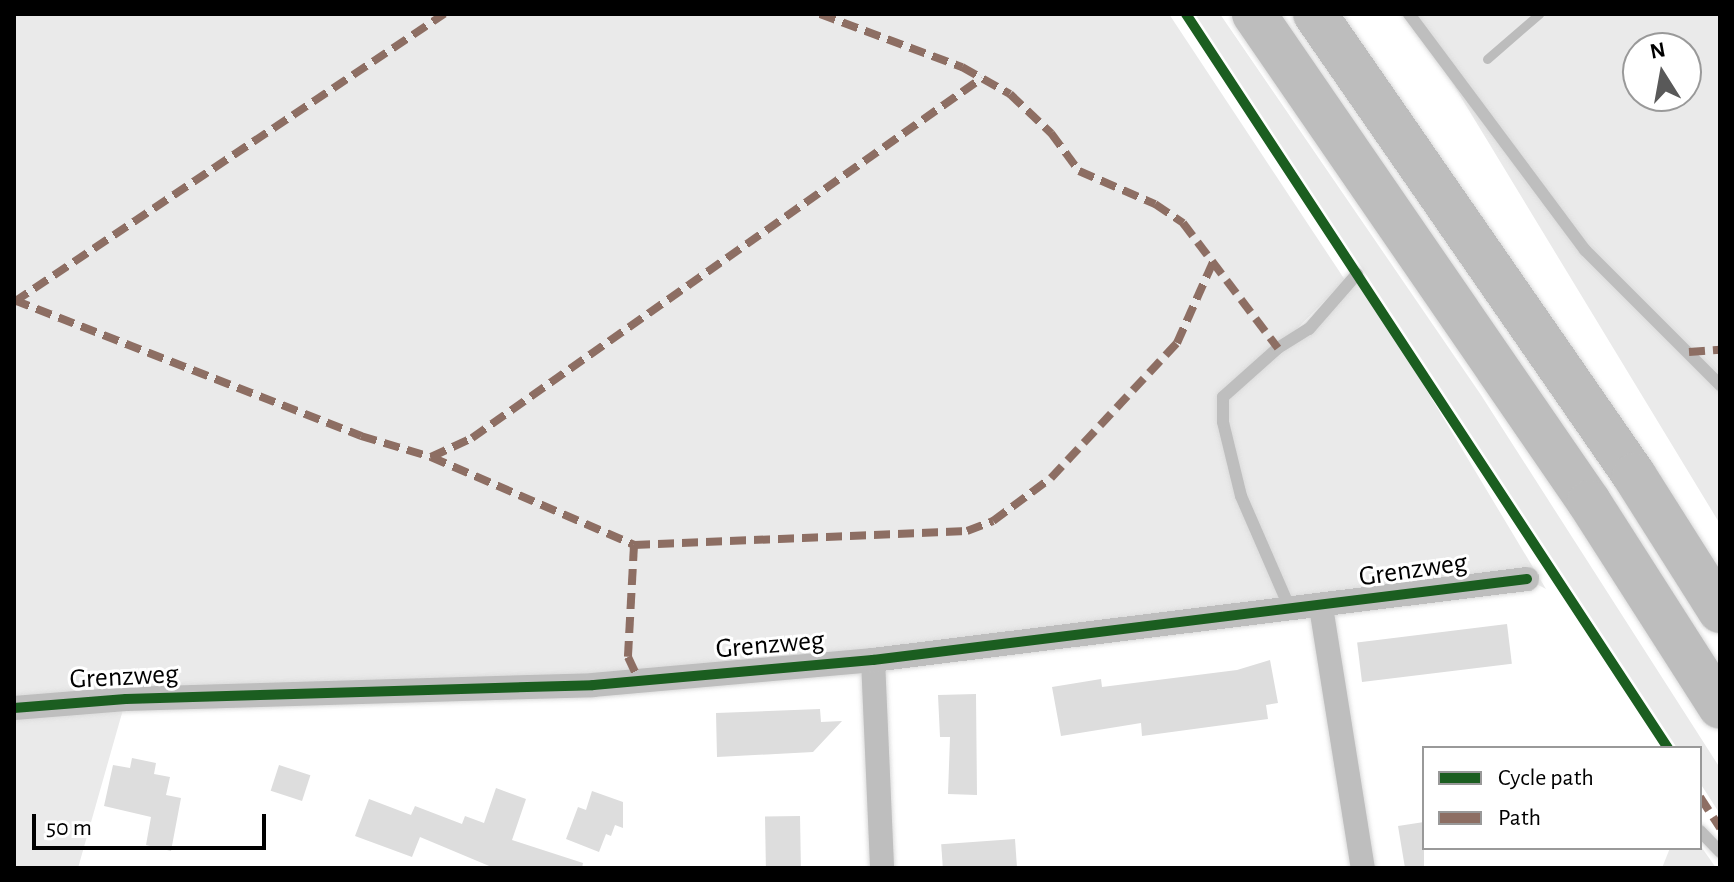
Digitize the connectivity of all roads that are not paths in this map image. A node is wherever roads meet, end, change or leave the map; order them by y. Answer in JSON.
{"nodes":[{"id":1,"x":1254,"y":14,"type":"edge"},
{"id":2,"x":1315,"y":14,"type":"edge"},
{"id":3,"x":1409,"y":14,"type":"edge"},
{"id":4,"x":1357,"y":274,"type":"dead end"},
{"id":5,"x":1720,"y":385,"type":"edge"},
{"id":6,"x":1527,"y":579,"type":"dead end"},
{"id":7,"x":1321,"y":607,"type":"junction"},
{"id":8,"x":1720,"y":611,"type":"edge"},
{"id":9,"x":1291,"y":612,"type":"junction"},
{"id":10,"x":873,"y":660,"type":"junction"},
{"id":11,"x":1720,"y":707,"type":"edge"},
{"id":12,"x":14,"y":708,"type":"edge"},
{"id":13,"x":1702,"y":833,"type":"edge"},
{"id":14,"x":1720,"y":852,"type":"edge"},
{"id":15,"x":882,"y":868,"type":"edge"},
{"id":16,"x":1363,"y":868,"type":"edge"}],
"edges":[{"from":1,"to":11,"type":"highway"},
{"from":2,"to":8,"type":"highway"},
{"from":3,"to":5,"type":"lane"},
{"from":4,"to":9,"type":"lane"},
{"from":6,"to":7,"type":"street","name":"Grenzweg"},
{"from":7,"to":9,"type":"street","name":"Grenzweg"},
{"from":7,"to":16,"type":"street"},
{"from":9,"to":10,"type":"street","name":"Grenzweg"},
{"from":10,"to":12,"type":"street","name":"Grenzweg"},
{"from":10,"to":15,"type":"street"},
{"from":13,"to":14,"type":"lane"}]}
